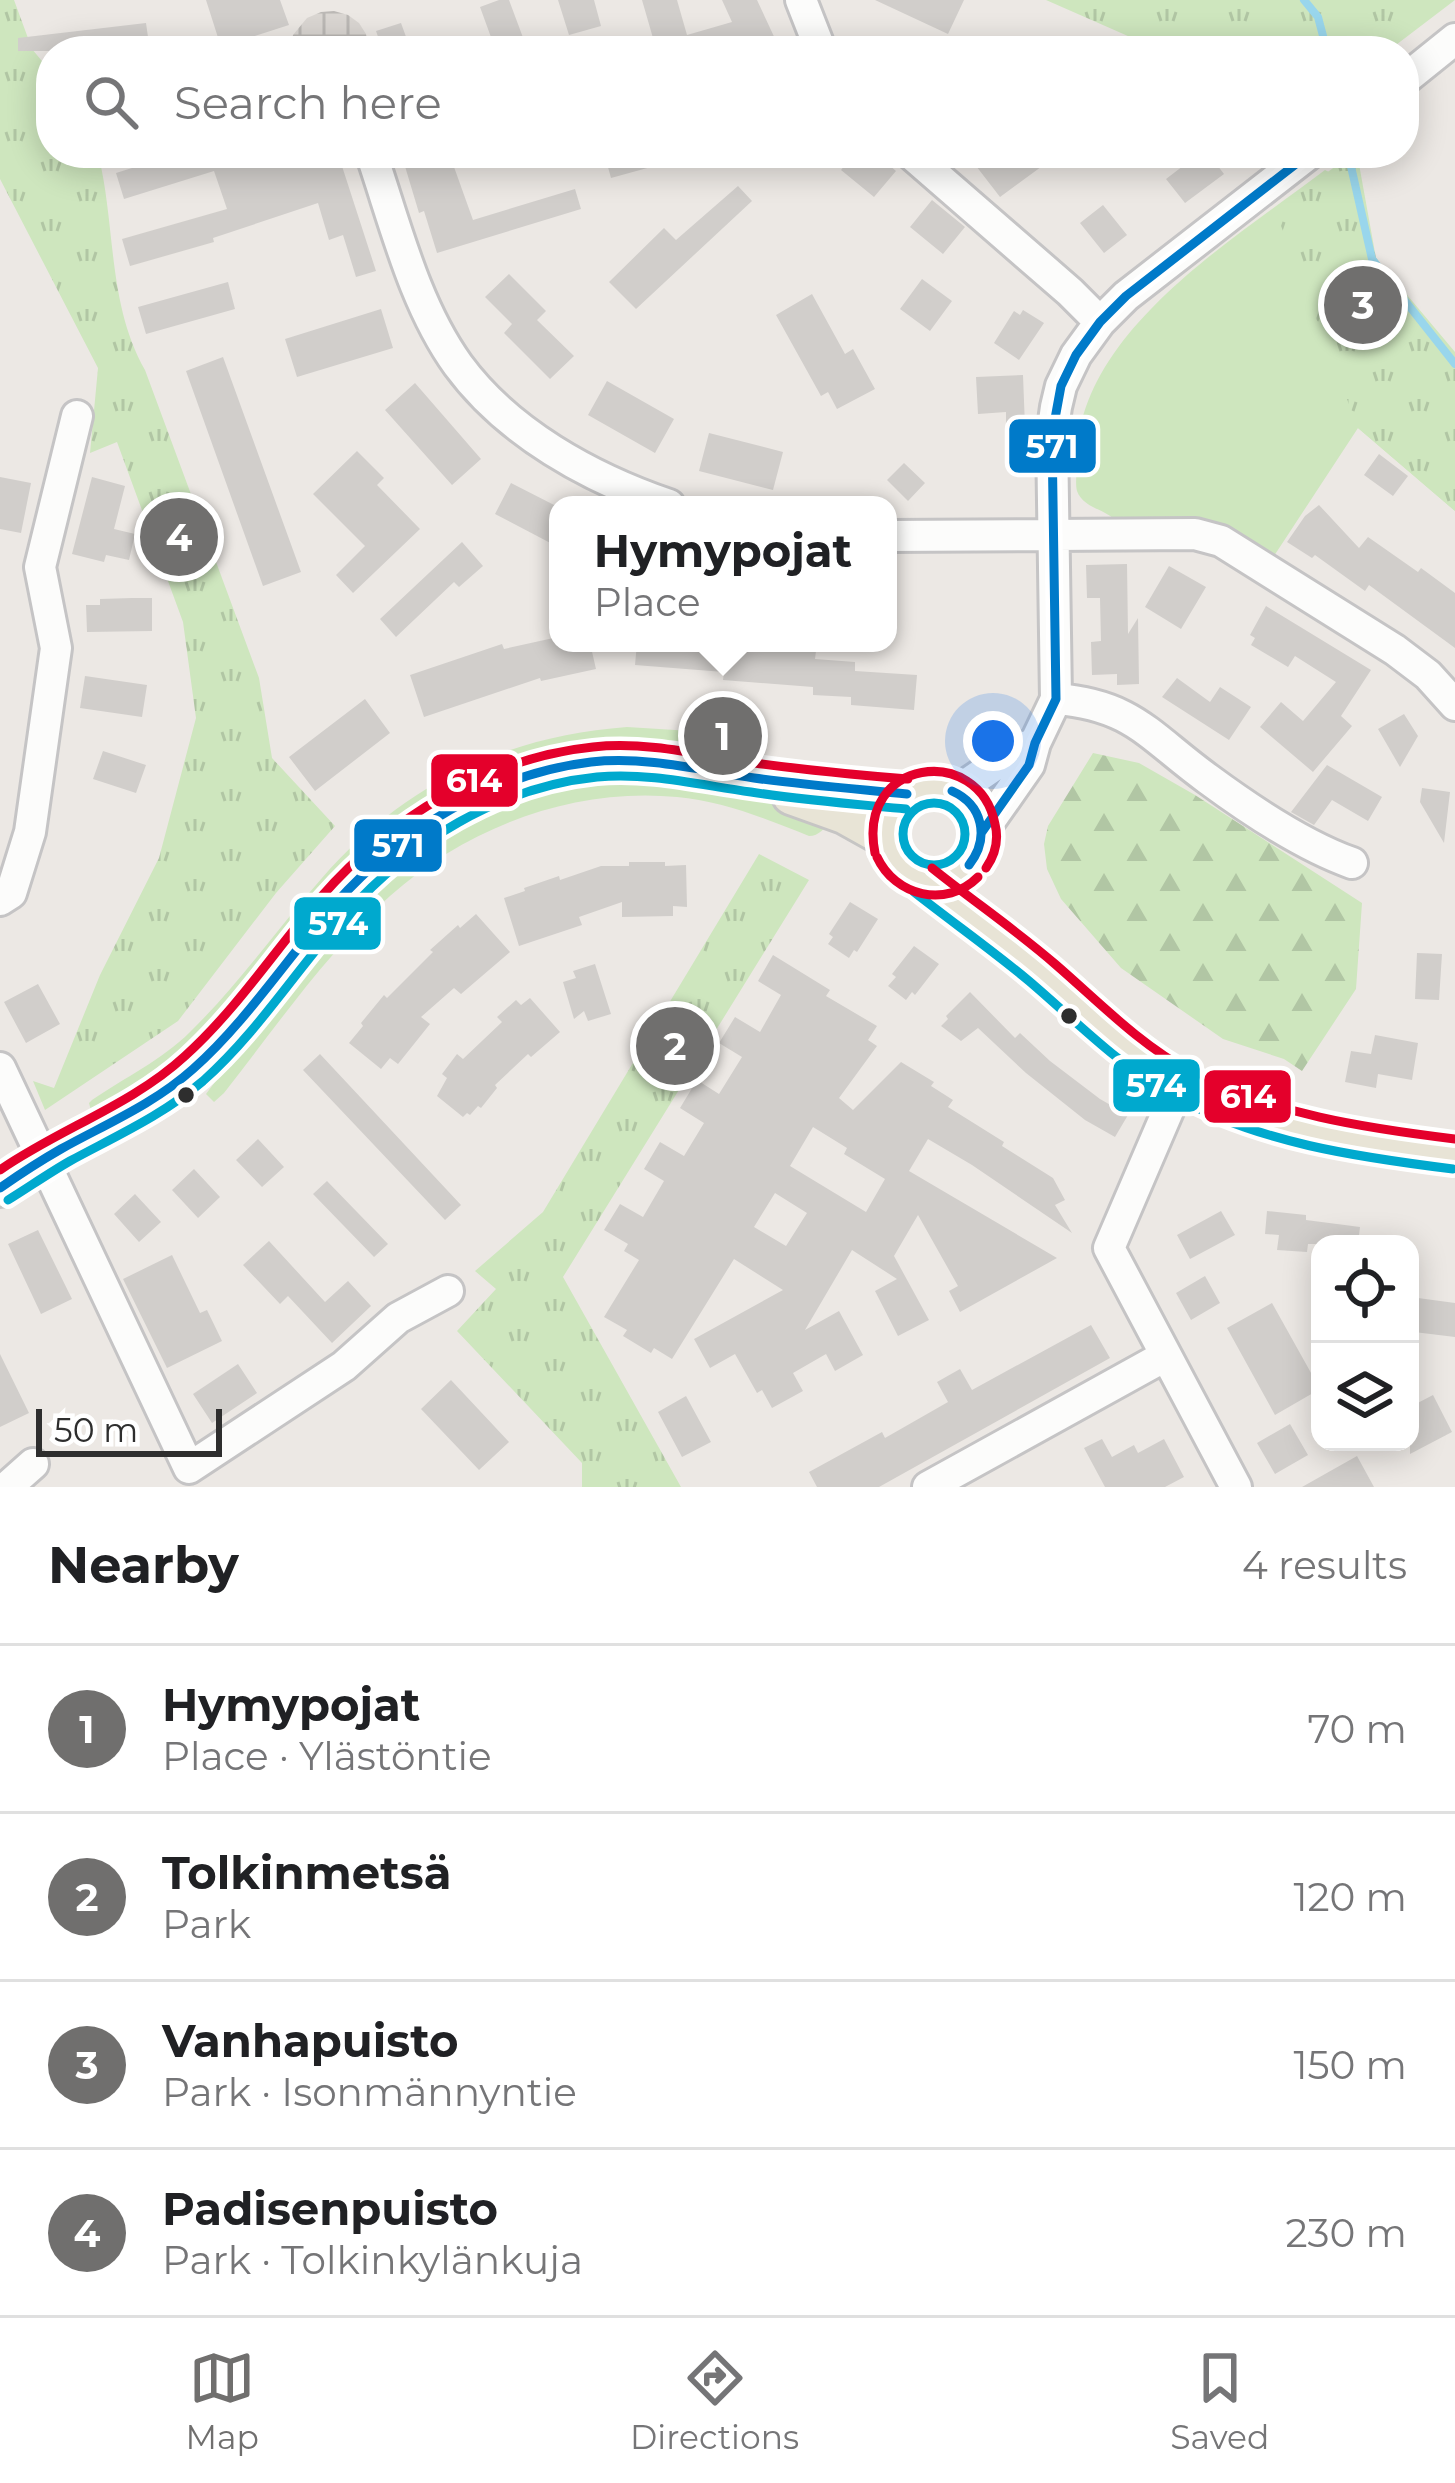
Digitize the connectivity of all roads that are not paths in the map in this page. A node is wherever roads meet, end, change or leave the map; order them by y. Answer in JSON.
{"nodes":[{"id":1,"x":800,"y":0,"type":"edge"},
{"id":2,"x":815,"y":36,"type":"edge"},
{"id":3,"x":1455,"y":39,"type":"edge"},
{"id":4,"x":1419,"y":68,"type":"edge"},
{"id":5,"x":376,"y":168,"type":"edge"},
{"id":6,"x":927,"y":168,"type":"edge"},
{"id":7,"x":1291,"y":168,"type":"edge"},
{"id":8,"x":1100,"y":322,"type":"junction"},
{"id":9,"x":77,"y":416,"type":"dead end"},
{"id":10,"x":647,"y":496,"type":"edge"},
{"id":11,"x":897,"y":536,"type":"edge"},
{"id":12,"x":1054,"y":536,"type":"junction"},
{"id":13,"x":1056,"y":699,"type":"junction"},
{"id":14,"x":1455,"y":705,"type":"edge"},
{"id":15,"x":1035,"y":743,"type":"junction"},
{"id":16,"x":731,"y":774,"type":"junction"},
{"id":17,"x":956,"y":791,"type":"junction"},
{"id":18,"x":907,"y":794,"type":"junction"},
{"id":19,"x":887,"y":839,"type":"junction"},
{"id":20,"x":977,"y":848,"type":"junction"},
{"id":21,"x":1352,"y":863,"type":"dead end"},
{"id":22,"x":923,"y":880,"type":"junction"},
{"id":23,"x":0,"y":900,"type":"edge"},
{"id":24,"x":1026,"y":959,"type":"junction"},
{"id":25,"x":0,"y":1068,"type":"edge"},
{"id":26,"x":1180,"y":1083,"type":"junction"},
{"id":27,"x":1455,"y":1154,"type":"edge"},
{"id":28,"x":43,"y":1159,"type":"junction"},
{"id":29,"x":0,"y":1188,"type":"edge"},
{"id":30,"x":448,"y":1291,"type":"dead end"},
{"id":31,"x":1165,"y":1356,"type":"junction"},
{"id":32,"x":33,"y":1464,"type":"dead end"},
{"id":33,"x":7,"y":1487,"type":"edge"},
{"id":34,"x":928,"y":1487,"type":"edge"},
{"id":35,"x":1236,"y":1487,"type":"edge"}],
"edges":[{"from":1,"to":2,"type":"street"},
{"from":3,"to":4,"type":"street"},
{"from":5,"to":10,"type":"street"},
{"from":6,"to":8,"type":"street"},
{"from":7,"to":8,"type":"street"},
{"from":8,"to":12,"type":"street"},
{"from":9,"to":23,"type":"street"},
{"from":11,"to":12,"type":"street"},
{"from":12,"to":13,"type":"street"},
{"from":12,"to":14,"type":"street"},
{"from":13,"to":15,"type":"street"},
{"from":13,"to":21,"type":"street"},
{"from":15,"to":17,"type":"street"},
{"from":15,"to":20,"type":"street"},
{"from":16,"to":18,"type":"main road"},
{"from":16,"to":19,"type":"main road"},
{"from":16,"to":28,"type":"main road"},
{"from":17,"to":18,"type":"main road"},
{"from":17,"to":20,"type":"main road"},
{"from":18,"to":19,"type":"main road"},
{"from":19,"to":22,"type":"main road"},
{"from":20,"to":22,"type":"main road"},
{"from":20,"to":24,"type":"main road"},
{"from":22,"to":24,"type":"main road"},
{"from":24,"to":26,"type":"main road"},
{"from":25,"to":28,"type":"street"},
{"from":26,"to":27,"type":"main road"},
{"from":26,"to":31,"type":"street"},
{"from":28,"to":29,"type":"main road"},
{"from":28,"to":30,"type":"street"},
{"from":31,"to":34,"type":"street"},
{"from":31,"to":35,"type":"street"},
{"from":32,"to":33,"type":"street"}]}
